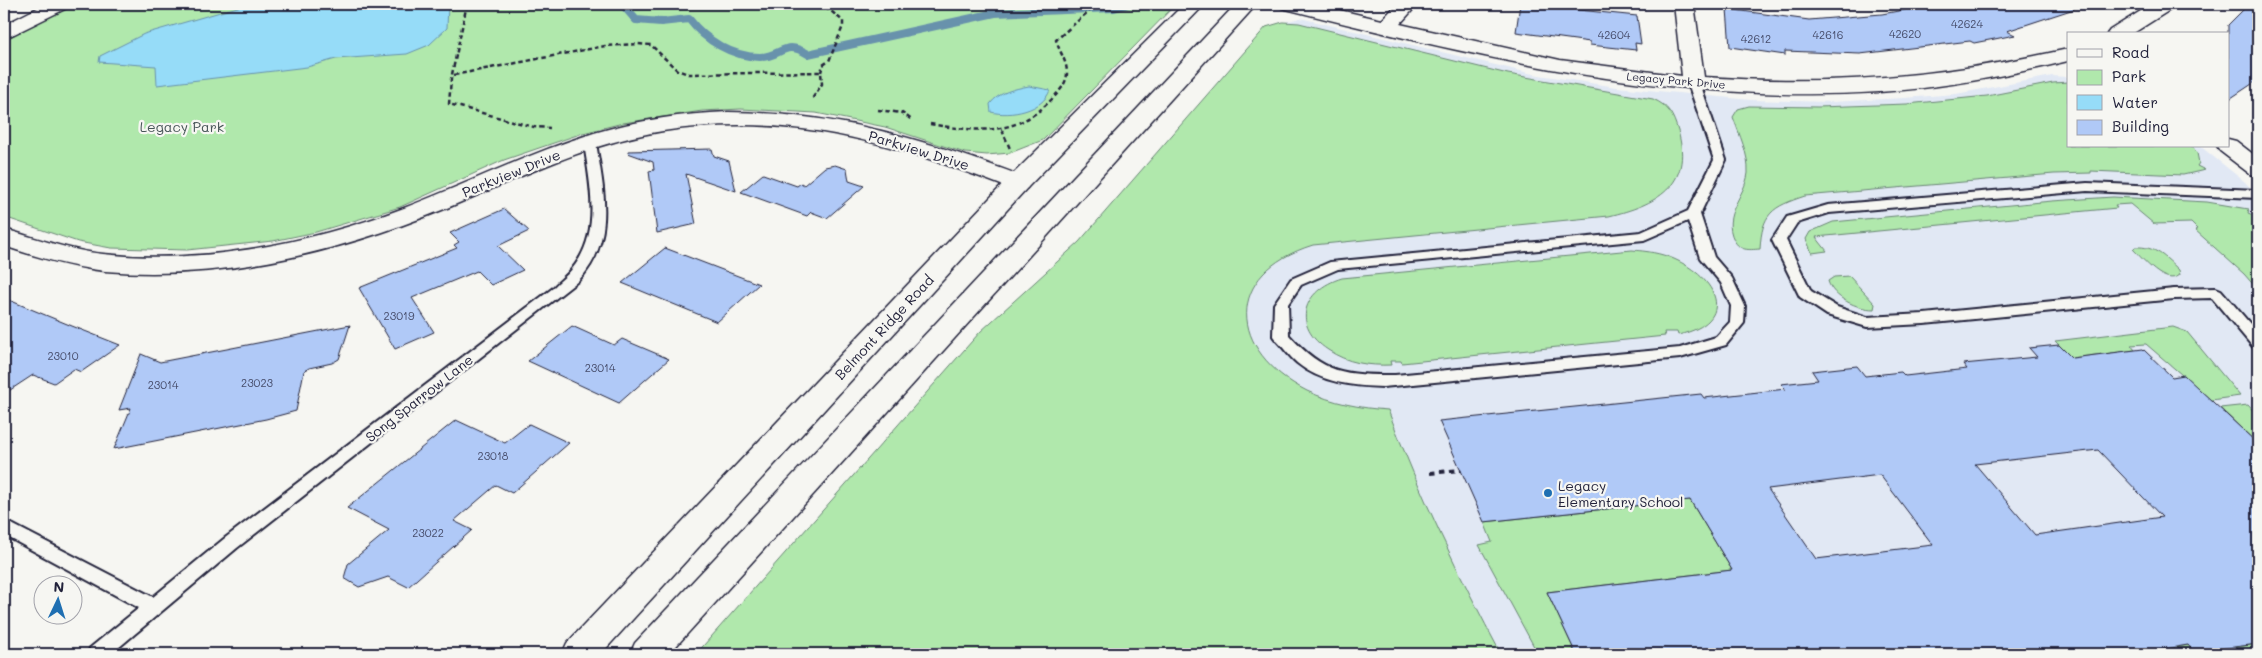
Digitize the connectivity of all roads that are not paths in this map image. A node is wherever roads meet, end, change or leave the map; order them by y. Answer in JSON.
{"nodes":[{"id":1,"x":60,"y":4,"type":"edge"},
{"id":2,"x":1195,"y":4,"type":"edge"},
{"id":3,"x":1247,"y":4,"type":"edge"},
{"id":4,"x":1289,"y":4,"type":"edge"},
{"id":5,"x":1408,"y":4,"type":"edge"},
{"id":6,"x":1684,"y":4,"type":"edge"},
{"id":7,"x":2166,"y":4,"type":"edge"},
{"id":8,"x":1386,"y":27,"type":"junction"},
{"id":9,"x":4,"y":32,"type":"edge"},
{"id":10,"x":2121,"y":32,"type":"edge"},
{"id":11,"x":2067,"y":55,"type":"edge"},
{"id":12,"x":1694,"y":83,"type":"junction"},
{"id":13,"x":590,"y":143,"type":"junction"},
{"id":14,"x":2230,"y":148,"type":"edge"},
{"id":15,"x":2258,"y":169,"type":"edge"},
{"id":16,"x":1018,"y":183,"type":"junction"},
{"id":17,"x":2258,"y":194,"type":"edge"},
{"id":18,"x":1692,"y":214,"type":"junction"},
{"id":19,"x":4,"y":237,"type":"edge"},
{"id":20,"x":2258,"y":343,"type":"edge"},
{"id":21,"x":4,"y":527,"type":"edge"},
{"id":22,"x":153,"y":606,"type":"junction"},
{"id":23,"x":98,"y":654,"type":"edge"},
{"id":24,"x":579,"y":654,"type":"edge"},
{"id":25,"x":647,"y":654,"type":"edge"}],
"edges":[{"from":1,"to":9,"type":"street"},
{"from":2,"to":16,"type":"street","name":"Belmont Ridge Road"},
{"from":3,"to":25,"type":"street"},
{"from":4,"to":8,"type":"street","name":"Legacy Park Drive"},
{"from":5,"to":8,"type":"street"},
{"from":6,"to":12,"type":"street"},
{"from":7,"to":10,"type":"street"},
{"from":8,"to":12,"type":"street","name":"Legacy Park Drive"},
{"from":11,"to":12,"type":"street","name":"Legacy Park Drive"},
{"from":12,"to":18,"type":"lane"},
{"from":13,"to":16,"type":"street","name":"Parkview Drive"},
{"from":13,"to":19,"type":"street","name":"Parkview Drive"},
{"from":13,"to":22,"type":"lane","name":"Song Sparrow Lane"},
{"from":14,"to":15,"type":"street"},
{"from":16,"to":24,"type":"street","name":"Belmont Ridge Road"},
{"from":17,"to":20,"type":"lane"},
{"from":18,"to":18,"type":"lane"},
{"from":21,"to":22,"type":"lane"},
{"from":22,"to":23,"type":"lane","name":"Song Sparrow Lane"}]}
